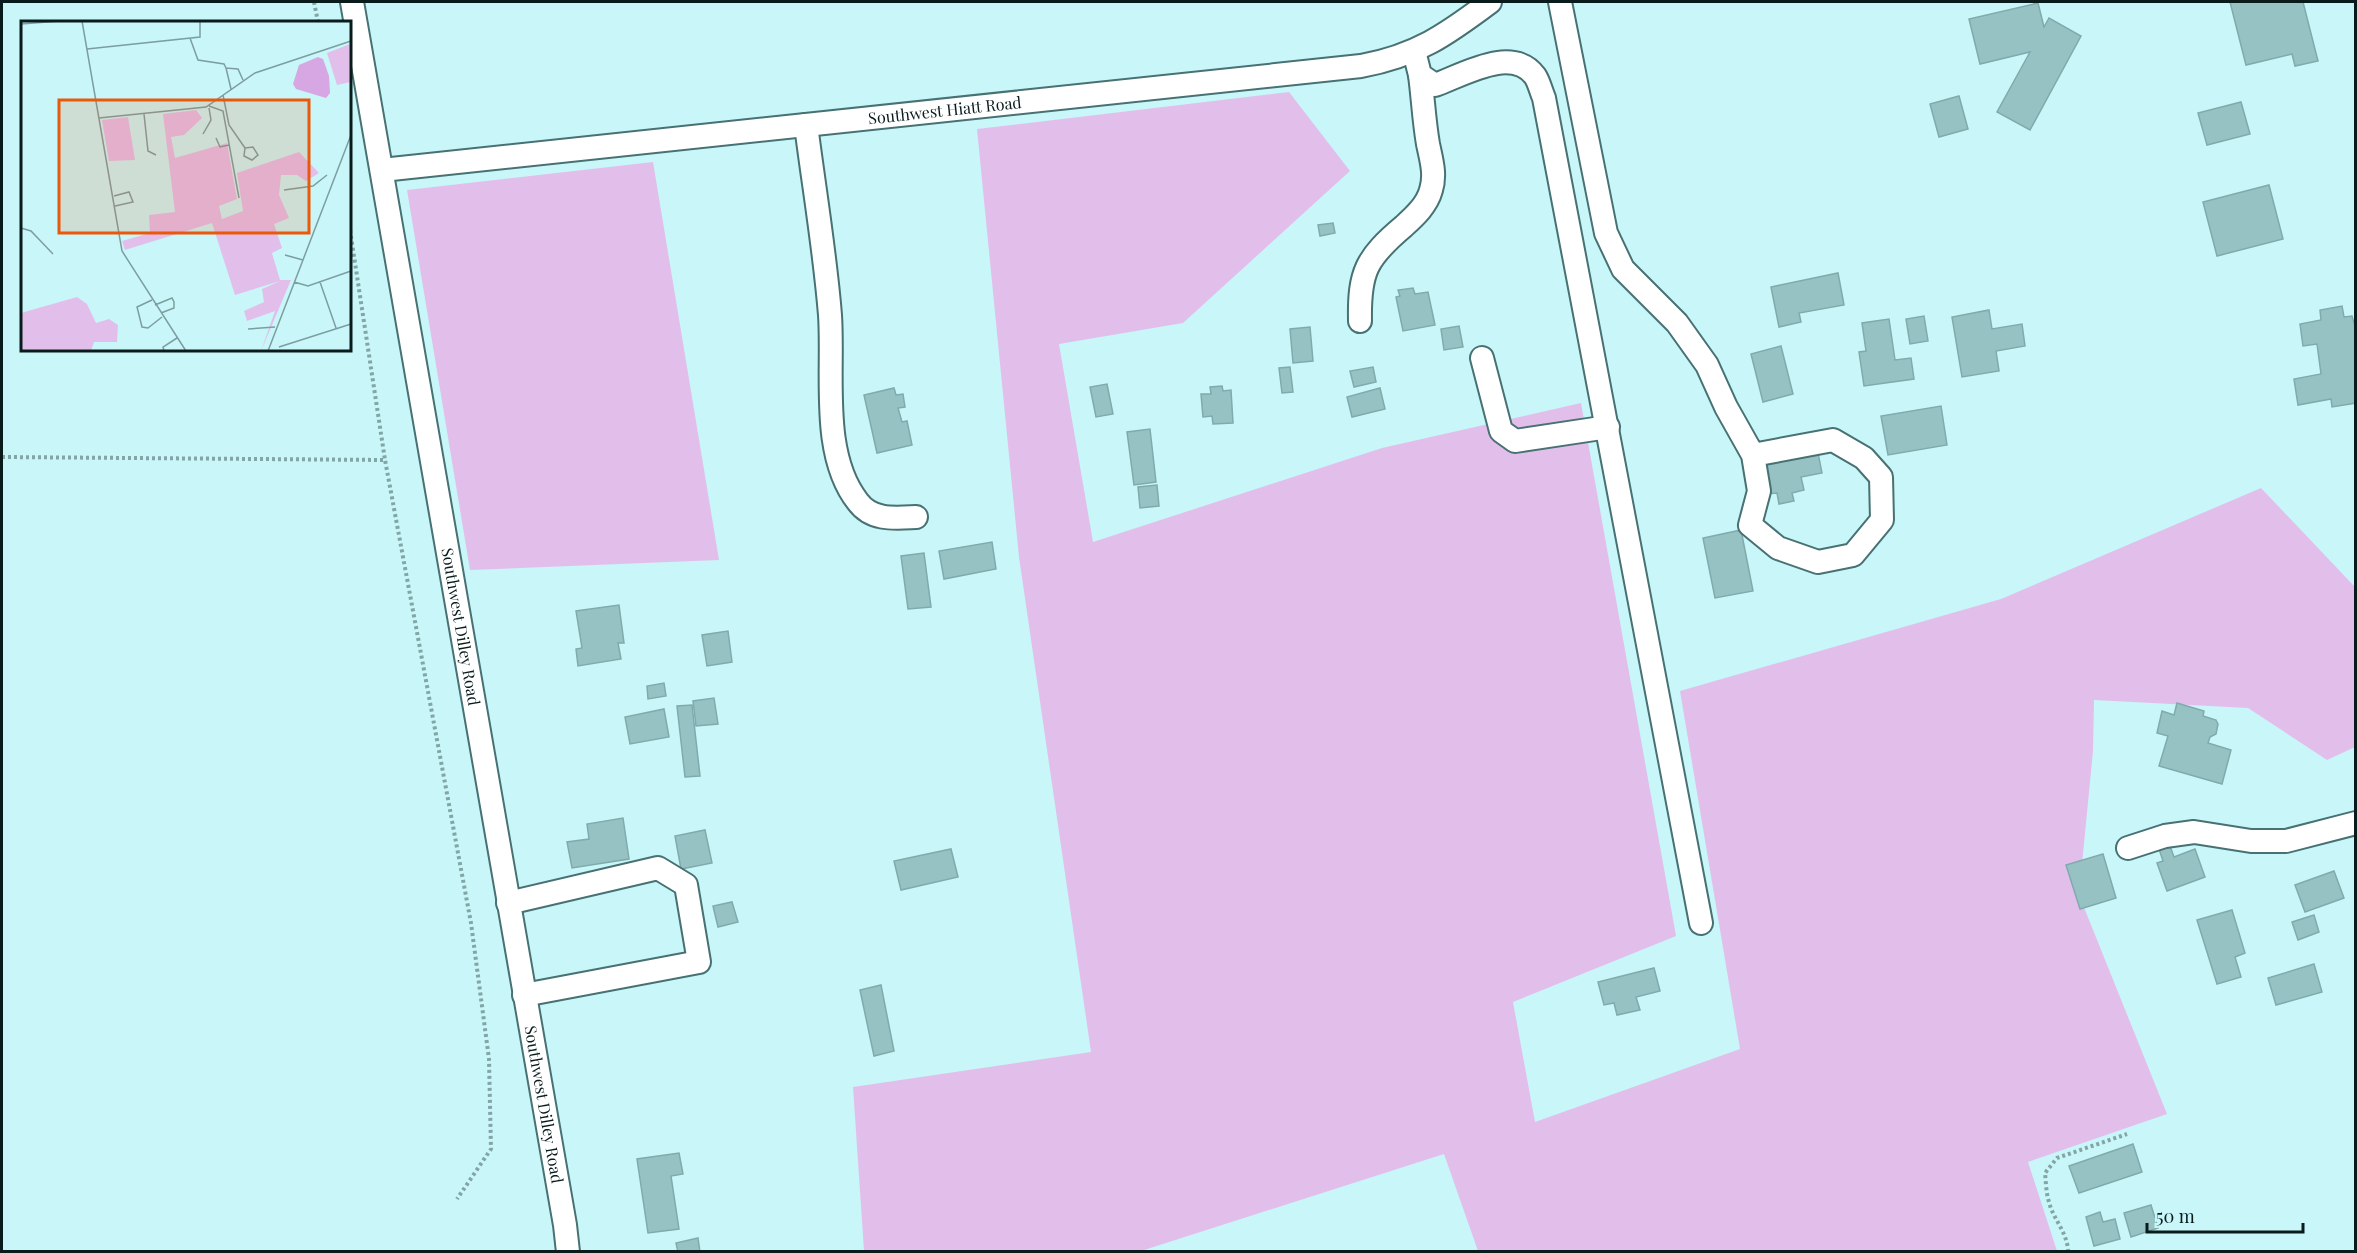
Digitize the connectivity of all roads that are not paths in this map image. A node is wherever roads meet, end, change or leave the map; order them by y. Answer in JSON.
{"nodes":[{"id":1,"x":352,"y":2,"type":"edge"},
{"id":2,"x":1490,"y":2,"type":"edge"},
{"id":3,"x":1560,"y":2,"type":"edge"},
{"id":4,"x":1414,"y":51,"type":"junction"},
{"id":5,"x":1420,"y":75,"type":"junction"},
{"id":6,"x":806,"y":125,"type":"junction"},
{"id":7,"x":382,"y":170,"type":"junction"},
{"id":8,"x":1360,"y":321,"type":"dead end"},
{"id":9,"x":1482,"y":358,"type":"dead end"},
{"id":10,"x":1608,"y":427,"type":"junction"},
{"id":11,"x":1753,"y":455,"type":"junction"},
{"id":12,"x":916,"y":518,"type":"dead end"},
{"id":13,"x":2355,"y":823,"type":"edge"},
{"id":14,"x":2128,"y":848,"type":"dead end"},
{"id":15,"x":508,"y":903,"type":"junction"},
{"id":16,"x":1701,"y":923,"type":"dead end"},
{"id":17,"x":524,"y":995,"type":"junction"},
{"id":18,"x":568,"y":1251,"type":"edge"}],
"edges":[{"from":1,"to":7,"type":"street","name":"Southwest Dilley Road"},
{"from":2,"to":4,"type":"street","name":"Southwest Hiatt Road"},
{"from":3,"to":11,"type":"street"},
{"from":4,"to":5,"type":"street"},
{"from":4,"to":6,"type":"street","name":"Southwest Hiatt Road"},
{"from":5,"to":8,"type":"street"},
{"from":5,"to":10,"type":"street"},
{"from":6,"to":7,"type":"street","name":"Southwest Hiatt Road"},
{"from":6,"to":12,"type":"street"},
{"from":7,"to":15,"type":"street","name":"Southwest Dilley Road"},
{"from":9,"to":10,"type":"street"},
{"from":10,"to":16,"type":"street"},
{"from":11,"to":11,"type":"street"},
{"from":13,"to":14,"type":"street"},
{"from":15,"to":17,"type":"street","name":"Southwest Dilley Road"},
{"from":15,"to":17,"type":"street"},
{"from":17,"to":18,"type":"street","name":"Southwest Dilley Road"}]}
